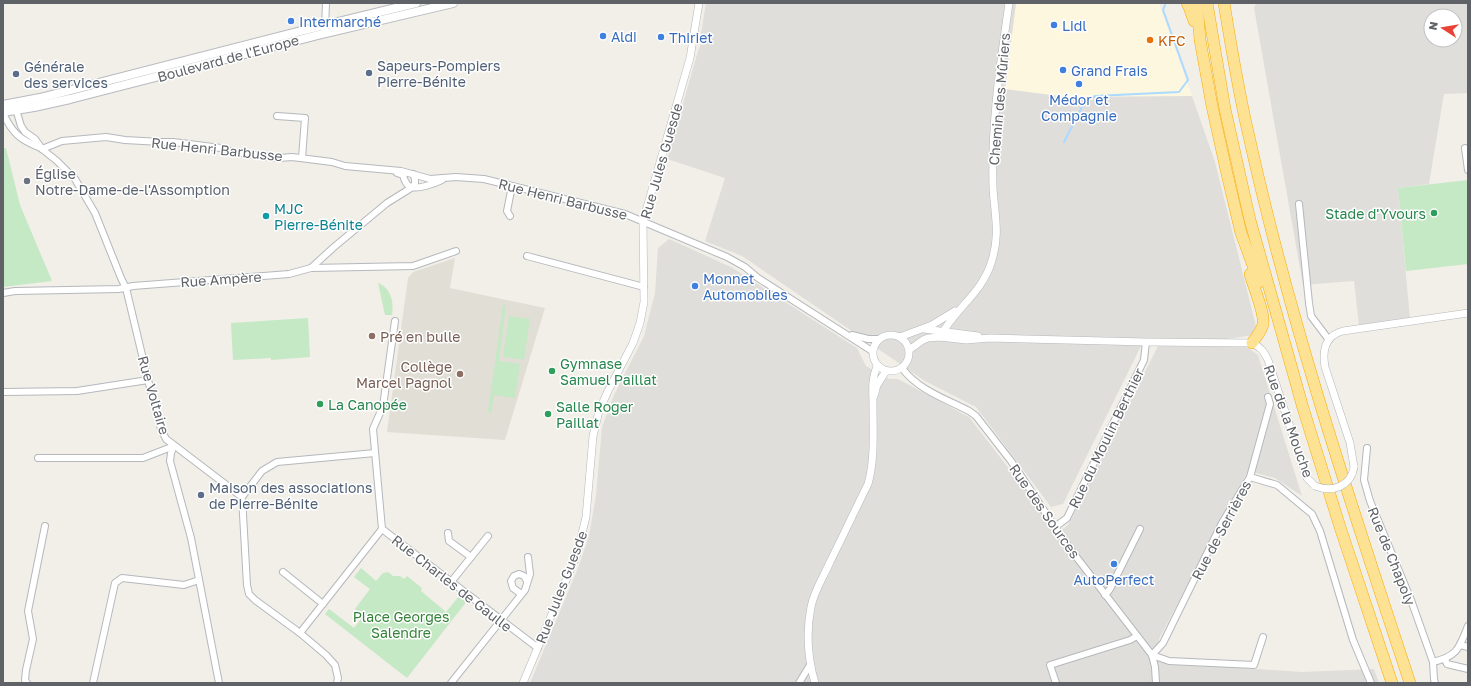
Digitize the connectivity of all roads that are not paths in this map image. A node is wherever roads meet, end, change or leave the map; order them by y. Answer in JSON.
{"nodes":[{"id":1,"x":326,"y":3,"type":"edge"},
{"id":2,"x":416,"y":3,"type":"edge"},
{"id":3,"x":453,"y":3,"type":"edge"},
{"id":4,"x":699,"y":3,"type":"edge"},
{"id":5,"x":1009,"y":3,"type":"edge"},
{"id":6,"x":1187,"y":3,"type":"edge"},
{"id":7,"x":1197,"y":3,"type":"edge"},
{"id":8,"x":1207,"y":3,"type":"edge"},
{"id":9,"x":1224,"y":3,"type":"edge"},
{"id":10,"x":1232,"y":3,"type":"edge"},
{"id":11,"x":325,"y":29,"type":"junction"},
{"id":12,"x":1200,"y":40,"type":"junction"},
{"id":13,"x":1231,"y":42,"type":"junction"},
{"id":14,"x":3,"y":105,"type":"edge"},
{"id":15,"x":15,"y":107,"type":"junction"},
{"id":16,"x":3,"y":112,"type":"edge"},
{"id":17,"x":277,"y":116,"type":"dead end"},
{"id":18,"x":25,"y":132,"type":"junction"},
{"id":19,"x":16,"y":134,"type":"junction"},
{"id":20,"x":1465,"y":148,"type":"dead end"},
{"id":21,"x":42,"y":149,"type":"junction"},
{"id":22,"x":302,"y":158,"type":"junction"},
{"id":23,"x":1468,"y":170,"type":"edge"},
{"id":24,"x":393,"y":172,"type":"junction"},
{"id":25,"x":413,"y":174,"type":"junction"},
{"id":26,"x":447,"y":178,"type":"junction"},
{"id":27,"x":512,"y":186,"type":"junction"},
{"id":28,"x":411,"y":188,"type":"junction"},
{"id":29,"x":1299,"y":204,"type":"dead end"},
{"id":30,"x":510,"y":216,"type":"dead end"},
{"id":31,"x":643,"y":222,"type":"junction"},
{"id":32,"x":1241,"y":233,"type":"junction"},
{"id":33,"x":456,"y":251,"type":"dead end"},
{"id":34,"x":527,"y":256,"type":"dead end"},
{"id":35,"x":311,"y":268,"type":"junction"},
{"id":36,"x":644,"y":287,"type":"junction"},
{"id":37,"x":126,"y":288,"type":"junction"},
{"id":38,"x":3,"y":293,"type":"edge"},
{"id":39,"x":964,"y":306,"type":"junction"},
{"id":40,"x":1273,"y":306,"type":"junction"},
{"id":41,"x":1468,"y":313,"type":"edge"},
{"id":42,"x":395,"y":321,"type":"dead end"},
{"id":43,"x":924,"y":328,"type":"junction"},
{"id":44,"x":841,"y":331,"type":"junction"},
{"id":45,"x":941,"y":334,"type":"junction"},
{"id":46,"x":900,"y":337,"type":"junction"},
{"id":47,"x":879,"y":339,"type":"junction"},
{"id":48,"x":1328,"y":340,"type":"junction"},
{"id":49,"x":1146,"y":342,"type":"junction"},
{"id":50,"x":1252,"y":343,"type":"junction"},
{"id":51,"x":909,"y":350,"type":"junction"},
{"id":52,"x":872,"y":351,"type":"junction"},
{"id":53,"x":877,"y":366,"type":"junction"},
{"id":54,"x":902,"y":368,"type":"junction"},
{"id":55,"x":886,"y":371,"type":"junction"},
{"id":56,"x":148,"y":380,"type":"junction"},
{"id":57,"x":3,"y":392,"type":"edge"},
{"id":58,"x":1268,"y":397,"type":"dead end"},
{"id":59,"x":873,"y":402,"type":"junction"},
{"id":60,"x":174,"y":446,"type":"junction"},
{"id":61,"x":1367,"y":448,"type":"dead end"},
{"id":62,"x":375,"y":454,"type":"junction"},
{"id":63,"x":38,"y":458,"type":"dead end"},
{"id":64,"x":1250,"y":477,"type":"junction"},
{"id":65,"x":242,"y":498,"type":"junction"},
{"id":66,"x":45,"y":526,"type":"dead end"},
{"id":67,"x":1055,"y":528,"type":"junction"},
{"id":68,"x":382,"y":529,"type":"junction"},
{"id":69,"x":1140,"y":529,"type":"dead end"},
{"id":70,"x":448,"y":534,"type":"dead end"},
{"id":71,"x":488,"y":536,"type":"dead end"},
{"id":72,"x":471,"y":557,"type":"junction"},
{"id":73,"x":528,"y":557,"type":"dead end"},
{"id":74,"x":284,"y":572,"type":"dead end"},
{"id":75,"x":199,"y":580,"type":"junction"},
{"id":76,"x":527,"y":581,"type":"junction"},
{"id":77,"x":451,"y":582,"type":"junction"},
{"id":78,"x":521,"y":594,"type":"junction"},
{"id":79,"x":1105,"y":594,"type":"junction"},
{"id":80,"x":323,"y":604,"type":"junction"},
{"id":81,"x":500,"y":620,"type":"junction"},
{"id":82,"x":1468,"y":626,"type":"edge"},
{"id":83,"x":300,"y":633,"type":"junction"},
{"id":84,"x":1137,"y":636,"type":"junction"},
{"id":85,"x":1263,"y":637,"type":"dead end"},
{"id":86,"x":1460,"y":645,"type":"junction"},
{"id":87,"x":1468,"y":647,"type":"edge"},
{"id":88,"x":538,"y":648,"type":"junction"},
{"id":89,"x":1152,"y":655,"type":"junction"},
{"id":90,"x":1445,"y":659,"type":"junction"},
{"id":91,"x":1433,"y":662,"type":"junction"},
{"id":92,"x":810,"y":665,"type":"junction"},
{"id":93,"x":1468,"y":669,"type":"edge"},
{"id":94,"x":27,"y":683,"type":"edge"},
{"id":95,"x":93,"y":683,"type":"edge"},
{"id":96,"x":219,"y":683,"type":"edge"},
{"id":97,"x":337,"y":683,"type":"edge"},
{"id":98,"x":451,"y":683,"type":"edge"},
{"id":99,"x":523,"y":683,"type":"edge"},
{"id":100,"x":799,"y":683,"type":"edge"},
{"id":101,"x":815,"y":683,"type":"edge"},
{"id":102,"x":1056,"y":683,"type":"edge"},
{"id":103,"x":1156,"y":683,"type":"edge"},
{"id":104,"x":1371,"y":683,"type":"edge"},
{"id":105,"x":1392,"y":683,"type":"edge"},
{"id":106,"x":1410,"y":683,"type":"edge"},
{"id":107,"x":1435,"y":683,"type":"edge"}],
"edges":[{"from":1,"to":11,"type":"street"},
{"from":2,"to":11,"type":"main road","name":"Boulevard de l'Europe"},
{"from":3,"to":11,"type":"main road","name":"Boulevard de l'Europe"},
{"from":4,"to":31,"type":"street","name":"Rue Jules Guesde"},
{"from":5,"to":39,"type":"street","name":"Chemin des Mûriers"},
{"from":6,"to":12,"type":"highway"},
{"from":7,"to":12,"type":"highway"},
{"from":8,"to":40,"type":"highway"},
{"from":9,"to":13,"type":"highway"},
{"from":10,"to":13,"type":"highway"},
{"from":11,"to":15,"type":"main road","name":"Boulevard de l'Europe"},
{"from":12,"to":32,"type":"highway"},
{"from":13,"to":106,"type":"highway"},
{"from":14,"to":15,"type":"main road","name":"Boulevard de l'Europe"},
{"from":15,"to":16,"type":"main road","name":"Boulevard de l'Europe"},
{"from":15,"to":18,"type":"street","name":"Rue Voltaire"},
{"from":16,"to":19,"type":"street","name":"Rue Voltaire"},
{"from":17,"to":22,"type":"street"},
{"from":18,"to":19,"type":"street"},
{"from":18,"to":21,"type":"street","name":"Rue Voltaire"},
{"from":19,"to":21,"type":"street","name":"Rue Voltaire"},
{"from":20,"to":23,"type":"street"},
{"from":21,"to":22,"type":"street","name":"Rue Henri Barbusse"},
{"from":21,"to":37,"type":"street","name":"Rue Voltaire"},
{"from":22,"to":24,"type":"street","name":"Rue Henri Barbusse"},
{"from":24,"to":25,"type":"street","name":"Rue Henri Barbusse"},
{"from":24,"to":28,"type":"street"},
{"from":25,"to":26,"type":"street","name":"Rue Henri Barbusse"},
{"from":25,"to":28,"type":"street"},
{"from":26,"to":27,"type":"street","name":"Rue Henri Barbusse"},
{"from":26,"to":28,"type":"street","name":"Rue Henri Barbusse"},
{"from":27,"to":30,"type":"street"},
{"from":27,"to":31,"type":"street","name":"Rue Henri Barbusse"},
{"from":28,"to":35,"type":"street","name":"Rue Ampère"},
{"from":29,"to":48,"type":"street"},
{"from":31,"to":36,"type":"street","name":"Rue Jules Guesde"},
{"from":31,"to":44,"type":"street","name":"Rue Henri Barbusse"},
{"from":32,"to":40,"type":"highway"},
{"from":32,"to":50,"type":"highway"},
{"from":33,"to":35,"type":"street"},
{"from":34,"to":36,"type":"street"},
{"from":35,"to":37,"type":"street","name":"Rue Ampère"},
{"from":36,"to":88,"type":"street","name":"Rue Jules Guesde"},
{"from":37,"to":38,"type":"street","name":"Rue Ampère"},
{"from":37,"to":56,"type":"street","name":"Rue Voltaire"},
{"from":39,"to":43,"type":"street","name":"Chemin des Mûriers"},
{"from":39,"to":45,"type":"street","name":"Chemin des Mûriers"},
{"from":40,"to":105,"type":"highway"},
{"from":41,"to":48,"type":"street"},
{"from":42,"to":62,"type":"street","name":"Rue Charles de Gaulle"},
{"from":43,"to":45,"type":"street"},
{"from":43,"to":46,"type":"street","name":"Chemin des Mûriers"},
{"from":44,"to":47,"type":"street","name":"Rue Henri Barbusse"},
{"from":44,"to":52,"type":"street","name":"Rue Henri Barbusse"},
{"from":45,"to":49,"type":"street"},
{"from":45,"to":51,"type":"street"},
{"from":46,"to":47,"type":"street"},
{"from":46,"to":51,"type":"street"},
{"from":47,"to":52,"type":"street"},
{"from":48,"to":50,"type":"street","name":"Rue de la Mouche","bridge":true},
{"from":49,"to":50,"type":"street"},
{"from":49,"to":67,"type":"street","name":"Rue du Moulin Berthier"},
{"from":51,"to":54,"type":"street"},
{"from":52,"to":53,"type":"street"},
{"from":53,"to":55,"type":"street"},
{"from":53,"to":59,"type":"street"},
{"from":54,"to":55,"type":"street"},
{"from":54,"to":67,"type":"street","name":"Rue des Sources"},
{"from":55,"to":59,"type":"street"},
{"from":56,"to":57,"type":"street"},
{"from":56,"to":60,"type":"street","name":"Rue Voltaire"},
{"from":58,"to":64,"type":"street","name":"Rue de Serrières"},
{"from":59,"to":92,"type":"street"},
{"from":60,"to":63,"type":"street"},
{"from":60,"to":65,"type":"street"},
{"from":60,"to":75,"type":"street","name":"Rue Voltaire"},
{"from":61,"to":91,"type":"street","name":"Rue de Chapoly"},
{"from":62,"to":65,"type":"street"},
{"from":62,"to":68,"type":"street","name":"Rue Charles de Gaulle"},
{"from":64,"to":89,"type":"street","name":"Rue de Serrières"},
{"from":64,"to":104,"type":"street"},
{"from":65,"to":83,"type":"street"},
{"from":66,"to":94,"type":"street"},
{"from":67,"to":79,"type":"street","name":"Rue des Sources"},
{"from":68,"to":77,"type":"street","name":"Rue Charles de Gaulle"},
{"from":68,"to":80,"type":"street"},
{"from":69,"to":79,"type":"street"},
{"from":70,"to":72,"type":"street"},
{"from":71,"to":72,"type":"street"},
{"from":72,"to":77,"type":"street"},
{"from":73,"to":76,"type":"street"},
{"from":74,"to":80,"type":"street"},
{"from":75,"to":95,"type":"street"},
{"from":75,"to":96,"type":"street","name":"Rue Voltaire"},
{"from":76,"to":78,"type":"street"},
{"from":76,"to":78,"type":"street"},
{"from":77,"to":81,"type":"street","name":"Rue Charles de Gaulle"},
{"from":78,"to":81,"type":"street"},
{"from":79,"to":84,"type":"street","name":"Rue des Sources"},
{"from":80,"to":83,"type":"street"},
{"from":81,"to":88,"type":"street","name":"Rue Charles de Gaulle"},
{"from":81,"to":98,"type":"street"},
{"from":82,"to":86,"type":"street"},
{"from":83,"to":97,"type":"street"},
{"from":84,"to":89,"type":"street","name":"Rue des Sources"},
{"from":84,"to":102,"type":"street"},
{"from":85,"to":89,"type":"street"},
{"from":86,"to":87,"type":"street"},
{"from":86,"to":90,"type":"street"},
{"from":88,"to":99,"type":"street","name":"Rue Jules Guesde"},
{"from":89,"to":103,"type":"street","name":"Rue des Sources"},
{"from":90,"to":91,"type":"street"},
{"from":90,"to":93,"type":"street"},
{"from":91,"to":107,"type":"street","name":"Rue de Chapoly"},
{"from":92,"to":100,"type":"street"},
{"from":92,"to":101,"type":"street"}]}
